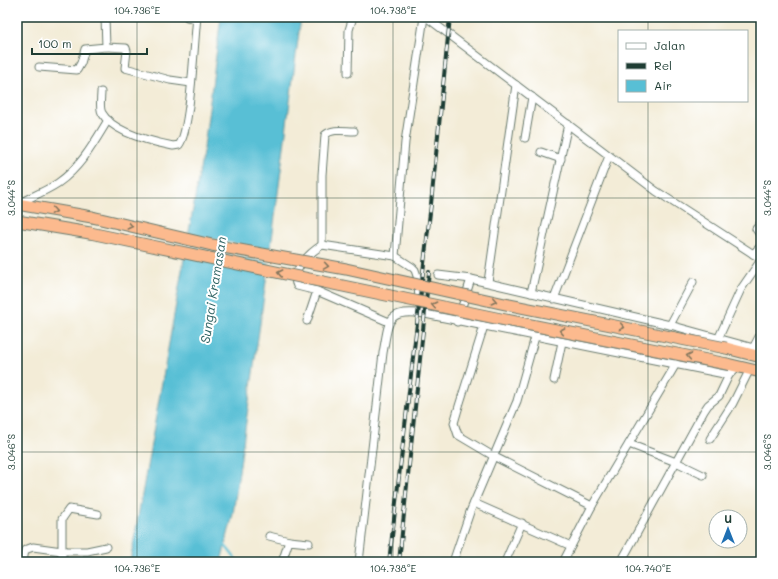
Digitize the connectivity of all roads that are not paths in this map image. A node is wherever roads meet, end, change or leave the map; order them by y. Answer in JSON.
{"nodes":[{"id":1,"x":105,"y":17,"type":"edge"},
{"id":2,"x":187,"y":17,"type":"edge"},
{"id":3,"x":353,"y":17,"type":"edge"},
{"id":4,"x":425,"y":17,"type":"edge"},
{"id":5,"x":197,"y":18,"type":"edge"},
{"id":6,"x":106,"y":47,"type":"junction"},
{"id":7,"x":39,"y":67,"type":"dead end"},
{"id":8,"x":348,"y":73,"type":"dead end"},
{"id":9,"x":191,"y":83,"type":"junction"},
{"id":10,"x":516,"y":85,"type":"junction"},
{"id":11,"x":101,"y":92,"type":"dead end"},
{"id":12,"x":532,"y":97,"type":"junction"},
{"id":13,"x":108,"y":120,"type":"junction"},
{"id":14,"x":568,"y":124,"type":"junction"},
{"id":15,"x":354,"y":131,"type":"dead end"},
{"id":16,"x":525,"y":138,"type":"dead end"},
{"id":17,"x":541,"y":152,"type":"dead end"},
{"id":18,"x":609,"y":156,"type":"junction"},
{"id":19,"x":561,"y":159,"type":"junction"},
{"id":20,"x":17,"y":204,"type":"edge"},
{"id":21,"x":17,"y":221,"type":"edge"},
{"id":22,"x":761,"y":223,"type":"edge"},
{"id":23,"x":761,"y":236,"type":"edge"},
{"id":24,"x":322,"y":246,"type":"junction"},
{"id":25,"x":761,"y":246,"type":"edge"},
{"id":26,"x":753,"y":254,"type":"junction"},
{"id":27,"x":395,"y":256,"type":"junction"},
{"id":28,"x":761,"y":259,"type":"edge"},
{"id":29,"x":438,"y":275,"type":"dead end"},
{"id":30,"x":472,"y":279,"type":"junction"},
{"id":31,"x":488,"y":282,"type":"junction"},
{"id":32,"x":693,"y":282,"type":"dead end"},
{"id":33,"x":317,"y":291,"type":"junction"},
{"id":34,"x":531,"y":293,"type":"junction"},
{"id":35,"x":554,"y":298,"type":"junction"},
{"id":36,"x":419,"y":313,"type":"junction"},
{"id":37,"x":307,"y":321,"type":"dead end"},
{"id":38,"x":389,"y":322,"type":"junction"},
{"id":39,"x":457,"y":322,"type":"junction"},
{"id":40,"x":670,"y":325,"type":"junction"},
{"id":41,"x":484,"y":326,"type":"junction"},
{"id":42,"x":761,"y":333,"type":"edge"},
{"id":43,"x":535,"y":337,"type":"junction"},
{"id":44,"x":719,"y":337,"type":"junction"},
{"id":45,"x":562,"y":342,"type":"junction"},
{"id":46,"x":753,"y":348,"type":"junction"},
{"id":47,"x":761,"y":350,"type":"edge"},
{"id":48,"x":761,"y":358,"type":"edge"},
{"id":49,"x":676,"y":364,"type":"junction"},
{"id":50,"x":731,"y":368,"type":"junction"},
{"id":51,"x":756,"y":370,"type":"edge"},
{"id":52,"x":554,"y":380,"type":"dead end"},
{"id":53,"x":710,"y":439,"type":"dead end"},
{"id":54,"x":629,"y":444,"type":"junction"},
{"id":55,"x":495,"y":457,"type":"junction"},
{"id":56,"x":676,"y":462,"type":"junction"},
{"id":57,"x":703,"y":475,"type":"dead end"},
{"id":58,"x":474,"y":503,"type":"junction"},
{"id":59,"x":592,"y":506,"type":"junction"},
{"id":60,"x":98,"y":514,"type":"dead end"},
{"id":61,"x":522,"y":523,"type":"junction"},
{"id":62,"x":269,"y":536,"type":"dead end"},
{"id":63,"x":289,"y":541,"type":"junction"},
{"id":64,"x":309,"y":543,"type":"dead end"},
{"id":65,"x":571,"y":546,"type":"junction"},
{"id":66,"x":106,"y":547,"type":"dead end"},
{"id":67,"x":62,"y":551,"type":"junction"},
{"id":68,"x":23,"y":562,"type":"edge"},
{"id":69,"x":62,"y":562,"type":"edge"},
{"id":70,"x":282,"y":562,"type":"edge"},
{"id":71,"x":359,"y":562,"type":"edge"},
{"id":72,"x":453,"y":562,"type":"edge"},
{"id":73,"x":505,"y":562,"type":"edge"},
{"id":74,"x":563,"y":562,"type":"edge"},
{"id":75,"x":621,"y":562,"type":"edge"}],
"edges":[{"from":1,"to":6,"type":"street"},
{"from":2,"to":5,"type":"street"},
{"from":3,"to":8,"type":"street"},
{"from":4,"to":10,"type":"street"},
{"from":4,"to":27,"type":"street"},
{"from":5,"to":9,"type":"street"},
{"from":6,"to":7,"type":"street"},
{"from":6,"to":9,"type":"street"},
{"from":9,"to":13,"type":"street"},
{"from":10,"to":12,"type":"street"},
{"from":10,"to":31,"type":"street"},
{"from":11,"to":13,"type":"street"},
{"from":12,"to":14,"type":"street"},
{"from":12,"to":16,"type":"street"},
{"from":13,"to":20,"type":"street"},
{"from":14,"to":18,"type":"street"},
{"from":14,"to":19,"type":"street"},
{"from":15,"to":24,"type":"street"},
{"from":17,"to":19,"type":"street"},
{"from":18,"to":26,"type":"street"},
{"from":18,"to":35,"type":"street"},
{"from":19,"to":34,"type":"street"},
{"from":20,"to":48,"type":"highway","one_way":true,"bridge":true},
{"from":50,"to":21,"type":"highway","one_way":true,"bridge":true},
{"from":22,"to":23,"type":"street"},
{"from":24,"to":27,"type":"street"},
{"from":24,"to":33,"type":"street"},
{"from":25,"to":26,"type":"street"},
{"from":26,"to":28,"type":"street"},
{"from":27,"to":36,"type":"street"},
{"from":28,"to":44,"type":"street"},
{"from":29,"to":30,"type":"street"},
{"from":30,"to":31,"type":"street"},
{"from":30,"to":39,"type":"street"},
{"from":31,"to":34,"type":"street"},
{"from":32,"to":40,"type":"street"},
{"from":33,"to":37,"type":"street"},
{"from":33,"to":38,"type":"street"},
{"from":34,"to":35,"type":"street"},
{"from":35,"to":40,"type":"street"},
{"from":36,"to":38,"type":"street"},
{"from":36,"to":39,"type":"street"},
{"from":38,"to":71,"type":"street"},
{"from":39,"to":41,"type":"street"},
{"from":40,"to":44,"type":"street"},
{"from":41,"to":43,"type":"street"},
{"from":41,"to":55,"type":"street"},
{"from":42,"to":46,"type":"street"},
{"from":43,"to":45,"type":"street"},
{"from":43,"to":55,"type":"street"},
{"from":44,"to":46,"type":"street"},
{"from":45,"to":49,"type":"street"},
{"from":45,"to":52,"type":"street"},
{"from":46,"to":47,"type":"street"},
{"from":49,"to":50,"type":"street"},
{"from":49,"to":54,"type":"street"},
{"from":50,"to":51,"type":"highway"},
{"from":50,"to":56,"type":"street"},
{"from":51,"to":53,"type":"street"},
{"from":54,"to":56,"type":"street"},
{"from":54,"to":59,"type":"street"},
{"from":55,"to":58,"type":"street"},
{"from":55,"to":59,"type":"street"},
{"from":56,"to":57,"type":"street"},
{"from":56,"to":75,"type":"street"},
{"from":58,"to":61,"type":"street"},
{"from":58,"to":72,"type":"street"},
{"from":59,"to":65,"type":"street"},
{"from":60,"to":67,"type":"street"},
{"from":61,"to":65,"type":"street"},
{"from":61,"to":73,"type":"street"},
{"from":62,"to":63,"type":"street"},
{"from":63,"to":64,"type":"street"},
{"from":63,"to":70,"type":"street"},
{"from":65,"to":74,"type":"street"},
{"from":66,"to":67,"type":"street"},
{"from":67,"to":68,"type":"street"},
{"from":67,"to":69,"type":"street"}]}
